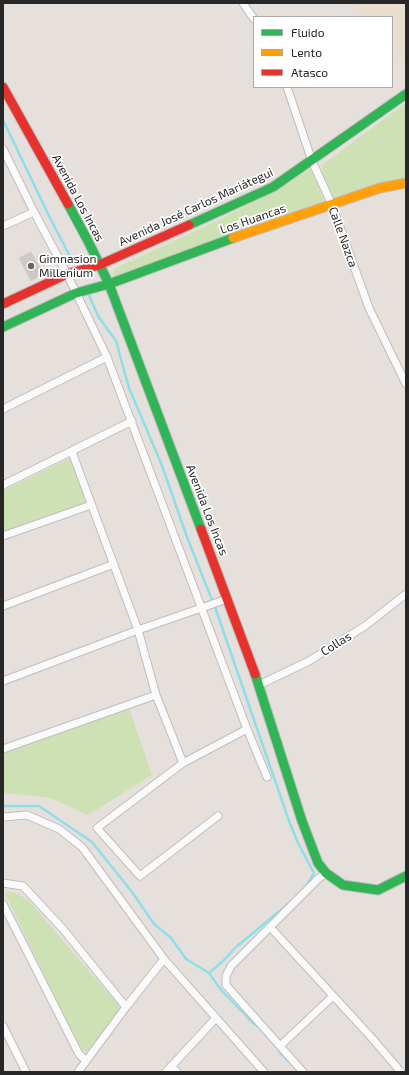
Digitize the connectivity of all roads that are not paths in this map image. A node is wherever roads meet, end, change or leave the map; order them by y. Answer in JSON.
{"nodes":[{"id":1,"x":244,"y":3,"type":"edge"},
{"id":2,"x":253,"y":17,"type":"edge"},
{"id":3,"x":3,"y":87,"type":"edge"},
{"id":4,"x":287,"y":88,"type":"edge"},
{"id":5,"x":406,"y":94,"type":"edge"},
{"id":6,"x":3,"y":150,"type":"edge"},
{"id":7,"x":312,"y":161,"type":"junction"},
{"id":8,"x":406,"y":183,"type":"edge"},
{"id":9,"x":332,"y":205,"type":"junction"},
{"id":10,"x":34,"y":212,"type":"junction"},
{"id":11,"x":3,"y":226,"type":"edge"},
{"id":12,"x":99,"y":265,"type":"junction"},
{"id":13,"x":67,"y":274,"type":"junction"},
{"id":14,"x":109,"y":284,"type":"junction"},
{"id":15,"x":76,"y":292,"type":"junction"},
{"id":16,"x":3,"y":304,"type":"edge"},
{"id":17,"x":3,"y":327,"type":"edge"},
{"id":18,"x":107,"y":357,"type":"junction"},
{"id":19,"x":406,"y":384,"type":"edge"},
{"id":20,"x":3,"y":409,"type":"edge"},
{"id":21,"x":132,"y":421,"type":"junction"},
{"id":22,"x":72,"y":452,"type":"junction"},
{"id":23,"x":3,"y":485,"type":"edge"},
{"id":24,"x":91,"y":505,"type":"junction"},
{"id":25,"x":3,"y":536,"type":"edge"},
{"id":26,"x":114,"y":564,"type":"junction"},
{"id":27,"x":406,"y":594,"type":"edge"},
{"id":28,"x":227,"y":599,"type":"junction"},
{"id":29,"x":3,"y":606,"type":"edge"},
{"id":30,"x":202,"y":608,"type":"junction"},
{"id":31,"x":138,"y":630,"type":"junction"},
{"id":32,"x":3,"y":681,"type":"edge"},
{"id":33,"x":259,"y":685,"type":"junction"},
{"id":34,"x":156,"y":695,"type":"junction"},
{"id":35,"x":247,"y":729,"type":"junction"},
{"id":36,"x":3,"y":749,"type":"edge"},
{"id":37,"x":184,"y":763,"type":"junction"},
{"id":38,"x":267,"y":777,"type":"dead end"},
{"id":39,"x":218,"y":816,"type":"dead end"},
{"id":40,"x":3,"y":817,"type":"edge"},
{"id":41,"x":326,"y":873,"type":"junction"},
{"id":42,"x":406,"y":876,"type":"edge"},
{"id":43,"x":3,"y":883,"type":"edge"},
{"id":44,"x":3,"y":904,"type":"edge"},
{"id":45,"x":270,"y":927,"type":"junction"},
{"id":46,"x":164,"y":959,"type":"junction"},
{"id":47,"x":333,"y":996,"type":"junction"},
{"id":48,"x":126,"y":1007,"type":"junction"},
{"id":49,"x":216,"y":1018,"type":"junction"},
{"id":50,"x":3,"y":1026,"type":"edge"},
{"id":51,"x":280,"y":1046,"type":"junction"},
{"id":52,"x":86,"y":1061,"type":"junction"},
{"id":53,"x":171,"y":1066,"type":"junction"},
{"id":54,"x":26,"y":1072,"type":"edge"},
{"id":55,"x":78,"y":1072,"type":"edge"},
{"id":56,"x":166,"y":1072,"type":"edge"},
{"id":57,"x":177,"y":1072,"type":"edge"},
{"id":58,"x":264,"y":1072,"type":"edge"},
{"id":59,"x":303,"y":1072,"type":"edge"},
{"id":60,"x":401,"y":1072,"type":"edge"}],
"edges":[{"from":1,"to":2,"type":"street"},
{"from":3,"to":12,"type":"street","name":"Avenida Los Incas"},
{"from":4,"to":7,"type":"street","name":"Calle Nazca"},
{"from":5,"to":7,"type":"street","name":"Avenida José Carlos Mariátegui"},
{"from":6,"to":10,"type":"street"},
{"from":7,"to":9,"type":"street","name":"Calle Nazca"},
{"from":7,"to":12,"type":"street","name":"Avenida José Carlos Mariátegui"},
{"from":8,"to":9,"type":"street","name":"Los Huancas"},
{"from":9,"to":14,"type":"street","name":"Los Huancas"},
{"from":9,"to":19,"type":"street","name":"Calle Nazca"},
{"from":10,"to":11,"type":"street"},
{"from":10,"to":13,"type":"street"},
{"from":12,"to":13,"type":"street","name":"Avenida José Carlos Mariátegui"},
{"from":12,"to":14,"type":"street","name":"Avenida Los Incas"},
{"from":13,"to":15,"type":"street"},
{"from":13,"to":16,"type":"street","name":"Avenida José Carlos Mariátegui"},
{"from":14,"to":15,"type":"street"},
{"from":14,"to":28,"type":"street","name":"Avenida Los Incas"},
{"from":15,"to":17,"type":"street"},
{"from":15,"to":18,"type":"street"},
{"from":18,"to":20,"type":"street"},
{"from":18,"to":21,"type":"street"},
{"from":21,"to":22,"type":"street"},
{"from":21,"to":30,"type":"street"},
{"from":22,"to":23,"type":"street"},
{"from":22,"to":24,"type":"street"},
{"from":24,"to":25,"type":"street"},
{"from":24,"to":26,"type":"street"},
{"from":26,"to":29,"type":"street"},
{"from":26,"to":31,"type":"street"},
{"from":27,"to":33,"type":"street","name":"Collas"},
{"from":28,"to":30,"type":"street"},
{"from":28,"to":33,"type":"street","name":"Avenida Los Incas"},
{"from":30,"to":31,"type":"street"},
{"from":30,"to":35,"type":"street"},
{"from":31,"to":32,"type":"street"},
{"from":31,"to":34,"type":"street"},
{"from":33,"to":41,"type":"street","name":"Avenida Los Incas"},
{"from":34,"to":36,"type":"street"},
{"from":34,"to":37,"type":"street"},
{"from":35,"to":37,"type":"street"},
{"from":35,"to":38,"type":"street"},
{"from":37,"to":39,"type":"street"},
{"from":40,"to":46,"type":"street"},
{"from":41,"to":42,"type":"street","name":"Avenida Los Incas"},
{"from":41,"to":45,"type":"street"},
{"from":43,"to":48,"type":"street"},
{"from":44,"to":52,"type":"street"},
{"from":45,"to":47,"type":"street"},
{"from":45,"to":51,"type":"street"},
{"from":46,"to":48,"type":"street"},
{"from":46,"to":49,"type":"street"},
{"from":47,"to":51,"type":"street"},
{"from":47,"to":60,"type":"street"},
{"from":48,"to":52,"type":"street"},
{"from":49,"to":53,"type":"street"},
{"from":49,"to":58,"type":"street"},
{"from":50,"to":54,"type":"street"},
{"from":51,"to":59,"type":"street"},
{"from":52,"to":55,"type":"street"},
{"from":53,"to":56,"type":"street"},
{"from":53,"to":57,"type":"street"}]}
